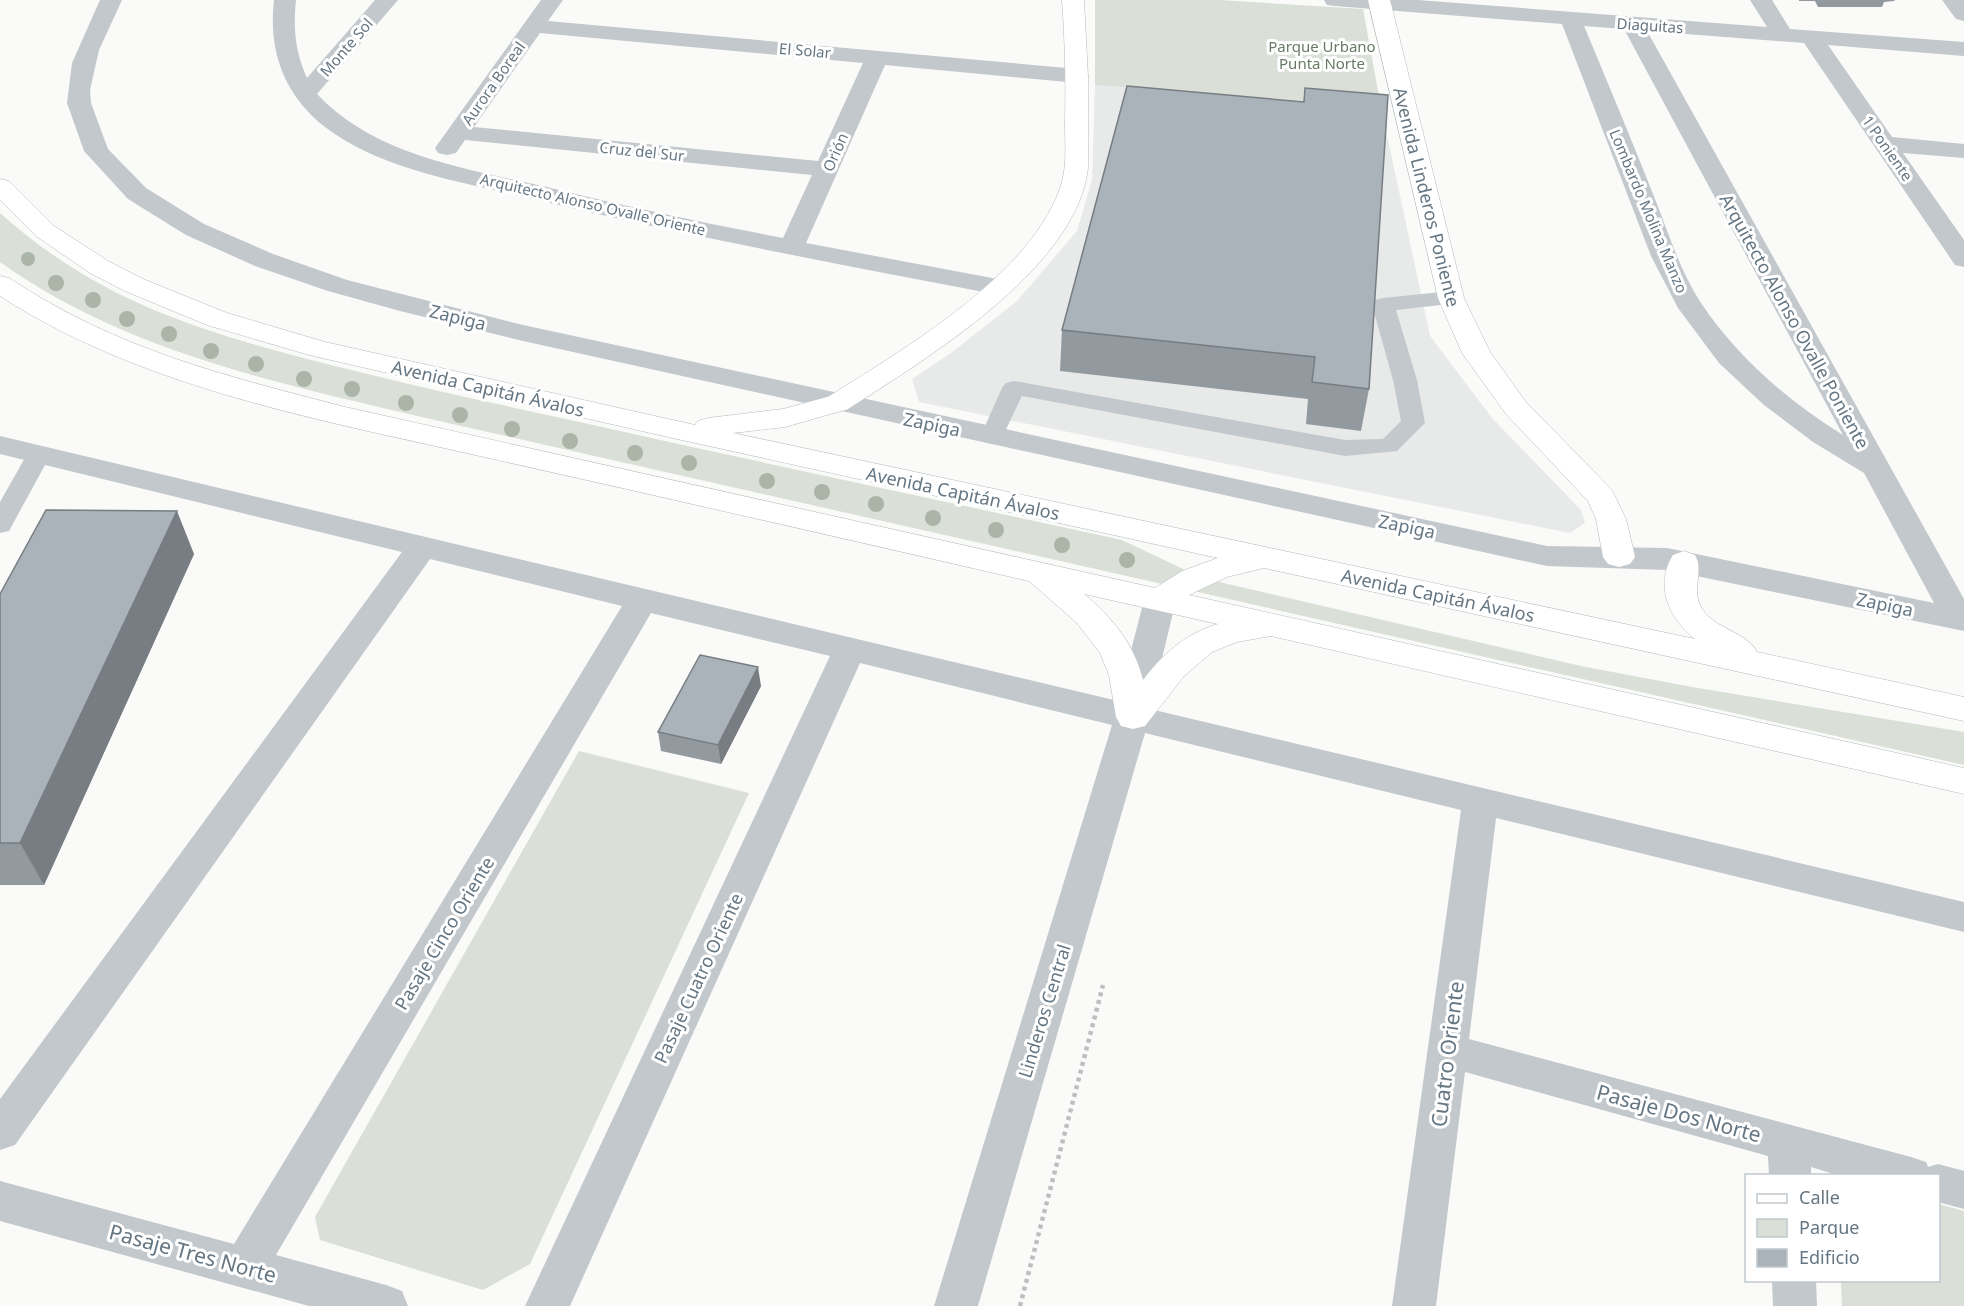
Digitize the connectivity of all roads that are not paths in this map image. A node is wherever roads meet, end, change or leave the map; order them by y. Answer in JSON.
{"nodes":[{"id":1,"x":111,"y":0,"type":"edge"},
{"id":2,"x":285,"y":0,"type":"edge"},
{"id":3,"x":387,"y":0,"type":"edge"},
{"id":4,"x":552,"y":0,"type":"edge"},
{"id":5,"x":1073,"y":0,"type":"edge"},
{"id":6,"x":1335,"y":0,"type":"edge"},
{"id":7,"x":1593,"y":0,"type":"edge"},
{"id":8,"x":1761,"y":0,"type":"edge"},
{"id":9,"x":1953,"y":0,"type":"edge"},
{"id":10,"x":1379,"y":2,"type":"edge"},
{"id":11,"x":1964,"y":14,"type":"edge"},
{"id":12,"x":1570,"y":18,"type":"junction"},
{"id":13,"x":1603,"y":21,"type":"junction"},
{"id":14,"x":1632,"y":23,"type":"junction"},
{"id":15,"x":533,"y":26,"type":"junction"},
{"id":16,"x":1783,"y":35,"type":"junction"},
{"id":17,"x":1811,"y":37,"type":"junction"},
{"id":18,"x":1964,"y":49,"type":"edge"},
{"id":19,"x":877,"y":57,"type":"junction"},
{"id":20,"x":1078,"y":76,"type":"junction"},
{"id":21,"x":305,"y":94,"type":"junction"},
{"id":22,"x":457,"y":132,"type":"junction"},
{"id":23,"x":1885,"y":144,"type":"junction"},
{"id":24,"x":1964,"y":151,"type":"edge"},
{"id":25,"x":434,"y":166,"type":"junction"},
{"id":26,"x":827,"y":170,"type":"junction"},
{"id":27,"x":0,"y":186,"type":"edge"},
{"id":28,"x":1937,"y":219,"type":"junction"},
{"id":29,"x":1964,"y":219,"type":"edge"},
{"id":30,"x":791,"y":248,"type":"junction"},
{"id":31,"x":1964,"y":259,"type":"edge"},
{"id":32,"x":0,"y":284,"type":"edge"},
{"id":33,"x":999,"y":287,"type":"junction"},
{"id":34,"x":1451,"y":298,"type":"junction"},
{"id":35,"x":838,"y":403,"type":"junction"},
{"id":36,"x":669,"y":428,"type":"junction"},
{"id":37,"x":992,"y":437,"type":"junction"},
{"id":38,"x":0,"y":445,"type":"edge"},
{"id":39,"x":39,"y":454,"type":"junction"},
{"id":40,"x":1876,"y":467,"type":"junction"},
{"id":41,"x":0,"y":525,"type":"edge"},
{"id":42,"x":422,"y":547,"type":"junction"},
{"id":43,"x":1619,"y":557,"type":"junction"},
{"id":44,"x":1268,"y":559,"type":"junction"},
{"id":45,"x":1684,"y":562,"type":"junction"},
{"id":46,"x":1032,"y":571,"type":"junction"},
{"id":47,"x":642,"y":600,"type":"junction"},
{"id":48,"x":1160,"y":600,"type":"junction"},
{"id":49,"x":1961,"y":619,"type":"edge"},
{"id":50,"x":1280,"y":627,"type":"junction"},
{"id":51,"x":850,"y":650,"type":"junction"},
{"id":52,"x":1769,"y":667,"type":"junction"},
{"id":53,"x":1964,"y":709,"type":"edge"},
{"id":54,"x":1133,"y":717,"type":"junction"},
{"id":55,"x":1964,"y":781,"type":"edge"},
{"id":56,"x":1480,"y":801,"type":"junction"},
{"id":57,"x":1964,"y":917,"type":"edge"},
{"id":58,"x":1447,"y":1050,"type":"junction"},
{"id":59,"x":0,"y":1132,"type":"edge"},
{"id":60,"x":1789,"y":1159,"type":"edge"},
{"id":61,"x":1897,"y":1174,"type":"edge"},
{"id":62,"x":1940,"y":1184,"type":"edge"},
{"id":63,"x":1964,"y":1190,"type":"edge"},
{"id":64,"x":0,"y":1201,"type":"edge"},
{"id":65,"x":245,"y":1267,"type":"junction"},
{"id":66,"x":1794,"y":1282,"type":"edge"},
{"id":67,"x":386,"y":1306,"type":"edge"},
{"id":68,"x":547,"y":1306,"type":"edge"},
{"id":69,"x":956,"y":1306,"type":"edge"},
{"id":70,"x":1414,"y":1306,"type":"edge"},
{"id":71,"x":1795,"y":1306,"type":"edge"}],
"edges":[{"from":1,"to":35,"type":"street","name":"Zapiga"},
{"from":2,"to":21,"type":"street","name":"Arquitecto Alonso Ovalle Oriente"},
{"from":3,"to":21,"type":"street","name":"Monte Sol"},
{"from":4,"to":15,"type":"street","name":"Aurora Boreal"},
{"from":5,"to":20,"type":"main road"},
{"from":6,"to":10,"type":"street","name":"Diaguitas"},
{"from":7,"to":13,"type":"street"},
{"from":8,"to":16,"type":"street"},
{"from":9,"to":11,"type":"street"},
{"from":10,"to":12,"type":"street","name":"Diaguitas"},
{"from":10,"to":34,"type":"main road","name":"Avenida Linderos Poniente"},
{"from":12,"to":13,"type":"street","name":"Diaguitas"},
{"from":12,"to":40,"type":"street","name":"Lombardo Molina Manzo"},
{"from":13,"to":14,"type":"street","name":"Diaguitas"},
{"from":14,"to":16,"type":"street","name":"Diaguitas"},
{"from":14,"to":40,"type":"street","name":"Arquitecto Alonso Ovalle Poniente"},
{"from":15,"to":19,"type":"street","name":"El Solar"},
{"from":15,"to":22,"type":"street","name":"Aurora Boreal"},
{"from":16,"to":17,"type":"street","name":"Diaguitas"},
{"from":17,"to":18,"type":"street","name":"Diaguitas"},
{"from":17,"to":23,"type":"street","name":"1 Poniente"},
{"from":19,"to":20,"type":"street","name":"El Solar"},
{"from":19,"to":26,"type":"street","name":"Orión"},
{"from":20,"to":33,"type":"main road"},
{"from":21,"to":25,"type":"street","name":"Arquitecto Alonso Ovalle Oriente"},
{"from":22,"to":25,"type":"street","name":"Aurora Boreal"},
{"from":22,"to":26,"type":"street","name":"Cruz del Sur"},
{"from":23,"to":24,"type":"street"},
{"from":23,"to":28,"type":"street","name":"1 Poniente"},
{"from":25,"to":30,"type":"street","name":"Arquitecto Alonso Ovalle Oriente"},
{"from":26,"to":30,"type":"street","name":"Orión"},
{"from":27,"to":36,"type":"main road","name":"Avenida Capitán Ávalos"},
{"from":28,"to":29,"type":"street"},
{"from":28,"to":31,"type":"street","name":"1 Poniente"},
{"from":30,"to":33,"type":"street","name":"Arquitecto Alonso Ovalle Oriente"},
{"from":32,"to":46,"type":"main road"},
{"from":33,"to":35,"type":"main road"},
{"from":34,"to":37,"type":"lane"},
{"from":34,"to":43,"type":"main road","name":"Avenida Linderos Poniente"},
{"from":35,"to":36,"type":"main road"},
{"from":35,"to":37,"type":"street","name":"Zapiga"},
{"from":36,"to":44,"type":"main road","name":"Avenida Capitán Ávalos"},
{"from":37,"to":43,"type":"street","name":"Zapiga"},
{"from":38,"to":39,"type":"street"},
{"from":39,"to":41,"type":"lane"},
{"from":39,"to":42,"type":"street"},
{"from":40,"to":49,"type":"street","name":"Arquitecto Alonso Ovalle Poniente"},
{"from":42,"to":47,"type":"street"},
{"from":42,"to":59,"type":"street"},
{"from":43,"to":45,"type":"street","name":"Zapiga"},
{"from":44,"to":48,"type":"main road"},
{"from":44,"to":52,"type":"main road","name":"Avenida Capitán Ávalos"},
{"from":45,"to":49,"type":"street","name":"Zapiga"},
{"from":45,"to":52,"type":"main road"},
{"from":46,"to":48,"type":"main road"},
{"from":46,"to":54,"type":"main road"},
{"from":47,"to":51,"type":"street"},
{"from":47,"to":65,"type":"street","name":"Pasaje Cinco Oriente"},
{"from":48,"to":50,"type":"main road"},
{"from":48,"to":54,"type":"street","name":"Linderos Central"},
{"from":50,"to":54,"type":"main road"},
{"from":50,"to":55,"type":"main road"},
{"from":51,"to":54,"type":"street"},
{"from":51,"to":68,"type":"street","name":"Pasaje Cuatro Oriente"},
{"from":52,"to":53,"type":"main road","name":"Avenida Capitán Ávalos"},
{"from":54,"to":56,"type":"street"},
{"from":54,"to":69,"type":"street","name":"Linderos Central"},
{"from":56,"to":57,"type":"street"},
{"from":56,"to":58,"type":"street","name":"Cuatro Oriente"},
{"from":58,"to":60,"type":"street","name":"Pasaje Dos Norte"},
{"from":58,"to":70,"type":"street","name":"Cuatro Oriente"},
{"from":60,"to":61,"type":"street","name":"Pasaje Dos Norte"},
{"from":62,"to":63,"type":"street"},
{"from":64,"to":65,"type":"street","name":"Pasaje Tres Norte"},
{"from":65,"to":67,"type":"street","name":"Pasaje Tres Norte"},
{"from":66,"to":71,"type":"street"}]}
